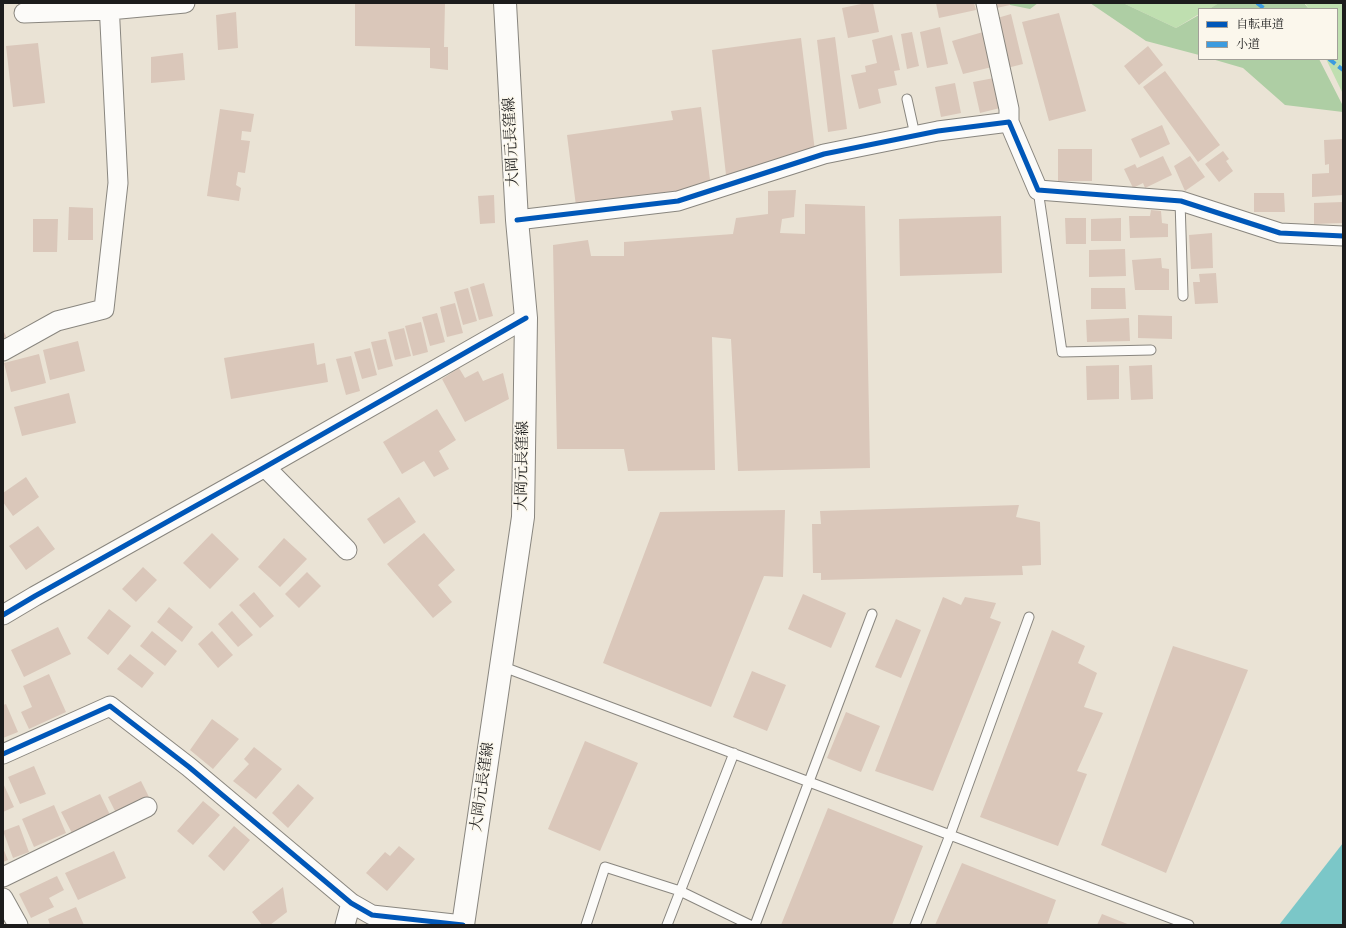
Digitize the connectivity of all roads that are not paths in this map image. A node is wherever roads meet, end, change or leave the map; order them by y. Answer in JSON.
{"nodes":[{"id":1,"x":185,"y":3,"type":"edge"},
{"id":2,"x":505,"y":3,"type":"edge"},
{"id":3,"x":986,"y":3,"type":"edge"},
{"id":4,"x":109,"y":7,"type":"edge"},
{"id":5,"x":24,"y":13,"type":"dead end"},
{"id":6,"x":907,"y":99,"type":"dead end"},
{"id":7,"x":1009,"y":122,"type":"junction"},
{"id":8,"x":915,"y":135,"type":"junction"},
{"id":9,"x":1038,"y":190,"type":"junction"},
{"id":10,"x":1180,"y":201,"type":"junction"},
{"id":11,"x":517,"y":220,"type":"junction"},
{"id":12,"x":1343,"y":236,"type":"edge"},
{"id":13,"x":1183,"y":296,"type":"dead end"},
{"id":14,"x":526,"y":318,"type":"junction"},
{"id":15,"x":1150,"y":350,"type":"dead end"},
{"id":16,"x":3,"y":351,"type":"edge"},
{"id":17,"x":265,"y":467,"type":"junction"},
{"id":18,"x":347,"y":550,"type":"dead end"},
{"id":19,"x":872,"y":614,"type":"dead end"},
{"id":20,"x":3,"y":615,"type":"edge"},
{"id":21,"x":1029,"y":617,"type":"dead end"},
{"id":22,"x":501,"y":666,"type":"junction"},
{"id":23,"x":734,"y":753,"type":"junction"},
{"id":24,"x":3,"y":754,"type":"edge"},
{"id":25,"x":809,"y":782,"type":"junction"},
{"id":26,"x":147,"y":806,"type":"dead end"},
{"id":27,"x":950,"y":835,"type":"junction"},
{"id":28,"x":3,"y":877,"type":"edge"},
{"id":29,"x":680,"y":891,"type":"junction"},
{"id":30,"x":3,"y":898,"type":"edge"},
{"id":31,"x":351,"y":903,"type":"junction"},
{"id":32,"x":18,"y":925,"type":"edge"},
{"id":33,"x":345,"y":925,"type":"edge"},
{"id":34,"x":463,"y":925,"type":"edge"},
{"id":35,"x":586,"y":925,"type":"edge"},
{"id":36,"x":666,"y":925,"type":"edge"},
{"id":37,"x":750,"y":925,"type":"edge"},
{"id":38,"x":755,"y":925,"type":"edge"},
{"id":39,"x":915,"y":925,"type":"edge"},
{"id":40,"x":1189,"y":925,"type":"edge"}],
"edges":[{"from":1,"to":4,"type":"street"},
{"from":2,"to":11,"type":"main road","name":"大岡元長窪線"},
{"from":3,"to":7,"type":"street"},
{"from":4,"to":5,"type":"street"},
{"from":4,"to":16,"type":"street"},
{"from":6,"to":8,"type":"lane"},
{"from":7,"to":8,"type":"street"},
{"from":7,"to":9,"type":"street"},
{"from":8,"to":11,"type":"street"},
{"from":9,"to":10,"type":"street"},
{"from":9,"to":15,"type":"lane"},
{"from":10,"to":12,"type":"street"},
{"from":10,"to":13,"type":"lane"},
{"from":11,"to":14,"type":"main road","name":"大岡元長窪線"},
{"from":14,"to":17,"type":"street"},
{"from":14,"to":22,"type":"main road","name":"大岡元長窪線"},
{"from":17,"to":18,"type":"street"},
{"from":17,"to":20,"type":"street"},
{"from":19,"to":25,"type":"lane"},
{"from":21,"to":27,"type":"lane"},
{"from":22,"to":23,"type":"lane"},
{"from":22,"to":34,"type":"main road","name":"大岡元長窪線"},
{"from":23,"to":25,"type":"lane"},
{"from":23,"to":29,"type":"lane"},
{"from":24,"to":31,"type":"street"},
{"from":25,"to":27,"type":"lane"},
{"from":25,"to":38,"type":"lane"},
{"from":26,"to":28,"type":"street"},
{"from":27,"to":39,"type":"lane"},
{"from":27,"to":40,"type":"lane"},
{"from":29,"to":35,"type":"lane"},
{"from":29,"to":36,"type":"lane"},
{"from":29,"to":37,"type":"lane"},
{"from":30,"to":32,"type":"street"},
{"from":31,"to":33,"type":"street"},
{"from":31,"to":34,"type":"street"}]}
